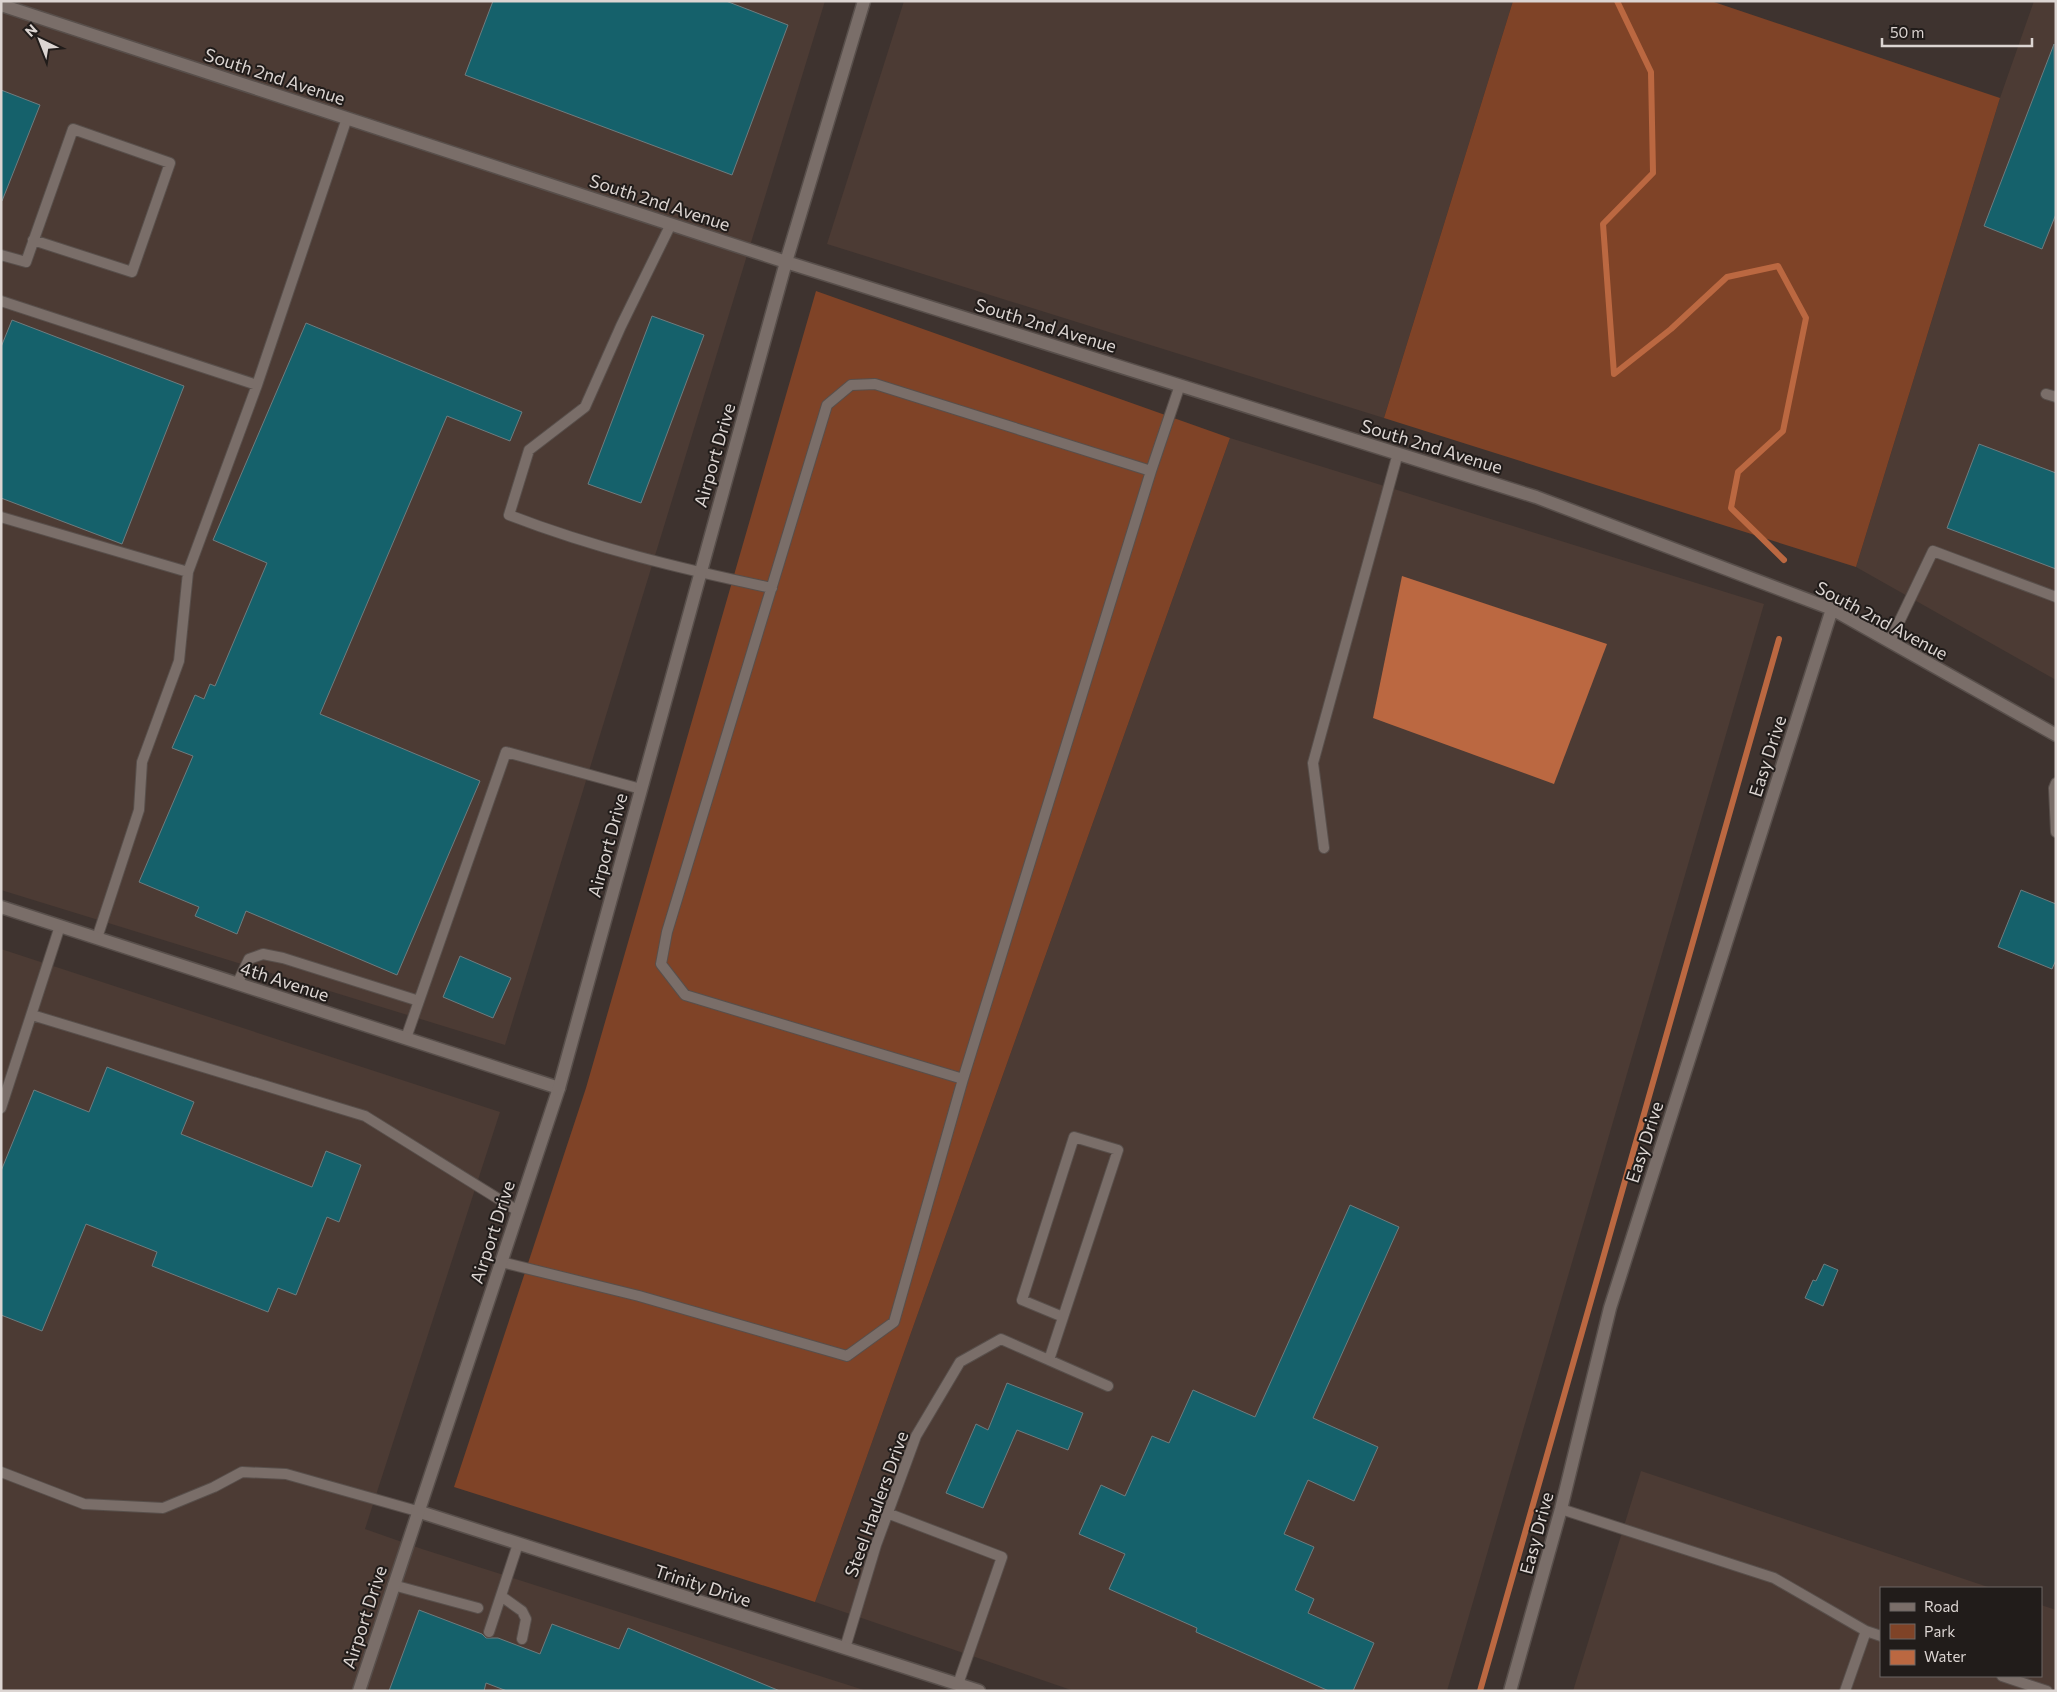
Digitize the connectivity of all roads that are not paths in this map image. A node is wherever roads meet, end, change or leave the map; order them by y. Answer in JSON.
{"nodes":[{"id":1,"x":864,"y":1,"type":"edge"},
{"id":2,"x":1,"y":5,"type":"edge"},
{"id":3,"x":347,"y":118,"type":"junction"},
{"id":4,"x":671,"y":224,"type":"junction"},
{"id":5,"x":33,"y":240,"type":"junction"},
{"id":6,"x":1,"y":255,"type":"edge"},
{"id":7,"x":786,"y":262,"type":"junction"},
{"id":8,"x":1,"y":301,"type":"edge"},
{"id":9,"x":257,"y":385,"type":"junction"},
{"id":10,"x":1180,"y":385,"type":"junction"},
{"id":11,"x":1398,"y":454,"type":"junction"},
{"id":12,"x":1151,"y":471,"type":"junction"},
{"id":13,"x":1,"y":516,"type":"edge"},
{"id":14,"x":188,"y":572,"type":"junction"},
{"id":15,"x":699,"y":572,"type":"junction"},
{"id":16,"x":772,"y":588,"type":"junction"},
{"id":17,"x":2056,"y":597,"type":"edge"},
{"id":18,"x":1832,"y":609,"type":"junction"},
{"id":19,"x":1890,"y":641,"type":"junction"},
{"id":20,"x":2056,"y":735,"type":"edge"},
{"id":21,"x":2056,"y":783,"type":"edge"},
{"id":22,"x":641,"y":789,"type":"junction"},
{"id":23,"x":2056,"y":832,"type":"edge"},
{"id":24,"x":1324,"y":848,"type":"dead end"},
{"id":25,"x":1,"y":907,"type":"edge"},
{"id":26,"x":60,"y":926,"type":"junction"},
{"id":27,"x":96,"y":938,"type":"junction"},
{"id":28,"x":237,"y":984,"type":"junction"},
{"id":29,"x":419,"y":1001,"type":"junction"},
{"id":30,"x":32,"y":1015,"type":"junction"},
{"id":31,"x":406,"y":1038,"type":"junction"},
{"id":32,"x":962,"y":1079,"type":"junction"},
{"id":33,"x":559,"y":1088,"type":"junction"},
{"id":34,"x":1,"y":1108,"type":"edge"},
{"id":35,"x":518,"y":1211,"type":"junction"},
{"id":36,"x":501,"y":1262,"type":"junction"},
{"id":37,"x":1063,"y":1317,"type":"junction"},
{"id":38,"x":1049,"y":1360,"type":"junction"},
{"id":39,"x":1108,"y":1386,"type":"dead end"},
{"id":40,"x":1,"y":1472,"type":"edge"},
{"id":41,"x":1561,"y":1509,"type":"junction"},
{"id":42,"x":417,"y":1511,"type":"junction"},
{"id":43,"x":887,"y":1514,"type":"junction"},
{"id":44,"x":518,"y":1544,"type":"junction"},
{"id":45,"x":393,"y":1585,"type":"junction"},
{"id":46,"x":501,"y":1596,"type":"junction"},
{"id":47,"x":478,"y":1608,"type":"dead end"},
{"id":48,"x":1866,"y":1631,"type":"junction"},
{"id":49,"x":489,"y":1632,"type":"dead end"},
{"id":50,"x":1880,"y":1636,"type":"edge"},
{"id":51,"x":522,"y":1640,"type":"dead end"},
{"id":52,"x":845,"y":1648,"type":"junction"},
{"id":53,"x":2005,"y":1677,"type":"edge"},
{"id":54,"x":958,"y":1684,"type":"junction"},
{"id":55,"x":359,"y":1691,"type":"edge"},
{"id":56,"x":979,"y":1691,"type":"edge"},
{"id":57,"x":1510,"y":1691,"type":"edge"},
{"id":58,"x":1845,"y":1691,"type":"edge"},
{"id":59,"x":2047,"y":1691,"type":"edge"}],
"edges":[{"from":1,"to":7,"type":"street","name":"Airport Drive"},
{"from":2,"to":3,"type":"street","name":"South 2nd Avenue"},
{"from":3,"to":4,"type":"street","name":"South 2nd Avenue"},
{"from":3,"to":9,"type":"lane"},
{"from":4,"to":7,"type":"street","name":"South 2nd Avenue"},
{"from":4,"to":15,"type":"lane"},
{"from":5,"to":5,"type":"lane"},
{"from":5,"to":6,"type":"lane"},
{"from":7,"to":10,"type":"street","name":"South 2nd Avenue"},
{"from":7,"to":15,"type":"street","name":"Airport Drive"},
{"from":8,"to":9,"type":"lane"},
{"from":9,"to":14,"type":"lane"},
{"from":10,"to":11,"type":"street","name":"South 2nd Avenue"},
{"from":10,"to":12,"type":"lane"},
{"from":11,"to":18,"type":"street","name":"South 2nd Avenue"},
{"from":11,"to":24,"type":"lane"},
{"from":12,"to":16,"type":"lane"},
{"from":12,"to":32,"type":"lane"},
{"from":13,"to":14,"type":"lane"},
{"from":14,"to":27,"type":"lane"},
{"from":15,"to":16,"type":"lane"},
{"from":15,"to":22,"type":"street","name":"Airport Drive"},
{"from":16,"to":32,"type":"lane"},
{"from":17,"to":19,"type":"lane"},
{"from":18,"to":19,"type":"street","name":"South 2nd Avenue"},
{"from":18,"to":41,"type":"street","name":"Easy Drive"},
{"from":19,"to":20,"type":"street","name":"South 2nd Avenue"},
{"from":21,"to":23,"type":"lane"},
{"from":22,"to":29,"type":"lane"},
{"from":22,"to":33,"type":"street","name":"Airport Drive"},
{"from":25,"to":26,"type":"street","name":"4th Avenue"},
{"from":26,"to":27,"type":"street","name":"4th Avenue"},
{"from":26,"to":30,"type":"lane"},
{"from":27,"to":28,"type":"street","name":"4th Avenue"},
{"from":28,"to":29,"type":"lane"},
{"from":28,"to":31,"type":"street","name":"4th Avenue"},
{"from":29,"to":31,"type":"lane"},
{"from":30,"to":34,"type":"lane"},
{"from":30,"to":35,"type":"lane"},
{"from":31,"to":33,"type":"street","name":"4th Avenue"},
{"from":32,"to":36,"type":"lane"},
{"from":33,"to":35,"type":"street","name":"Airport Drive"},
{"from":35,"to":36,"type":"street","name":"Airport Drive"},
{"from":36,"to":42,"type":"street","name":"Airport Drive"},
{"from":37,"to":37,"type":"lane"},
{"from":37,"to":38,"type":"lane"},
{"from":38,"to":39,"type":"lane","name":"Steel Haulers Drive"},
{"from":38,"to":43,"type":"lane","name":"Steel Haulers Drive"},
{"from":40,"to":42,"type":"lane"},
{"from":41,"to":48,"type":"lane"},
{"from":41,"to":57,"type":"street","name":"Easy Drive"},
{"from":42,"to":44,"type":"street","name":"Trinity Drive"},
{"from":42,"to":45,"type":"street","name":"Airport Drive"},
{"from":43,"to":52,"type":"lane","name":"Steel Haulers Drive"},
{"from":43,"to":54,"type":"lane"},
{"from":44,"to":46,"type":"lane"},
{"from":44,"to":52,"type":"street","name":"Trinity Drive"},
{"from":45,"to":47,"type":"lane"},
{"from":45,"to":55,"type":"street","name":"Airport Drive"},
{"from":46,"to":49,"type":"lane"},
{"from":46,"to":51,"type":"lane"},
{"from":48,"to":50,"type":"lane"},
{"from":48,"to":58,"type":"lane"},
{"from":52,"to":54,"type":"street","name":"Trinity Drive"},
{"from":53,"to":59,"type":"lane"},
{"from":54,"to":56,"type":"street","name":"Trinity Drive"}]}
